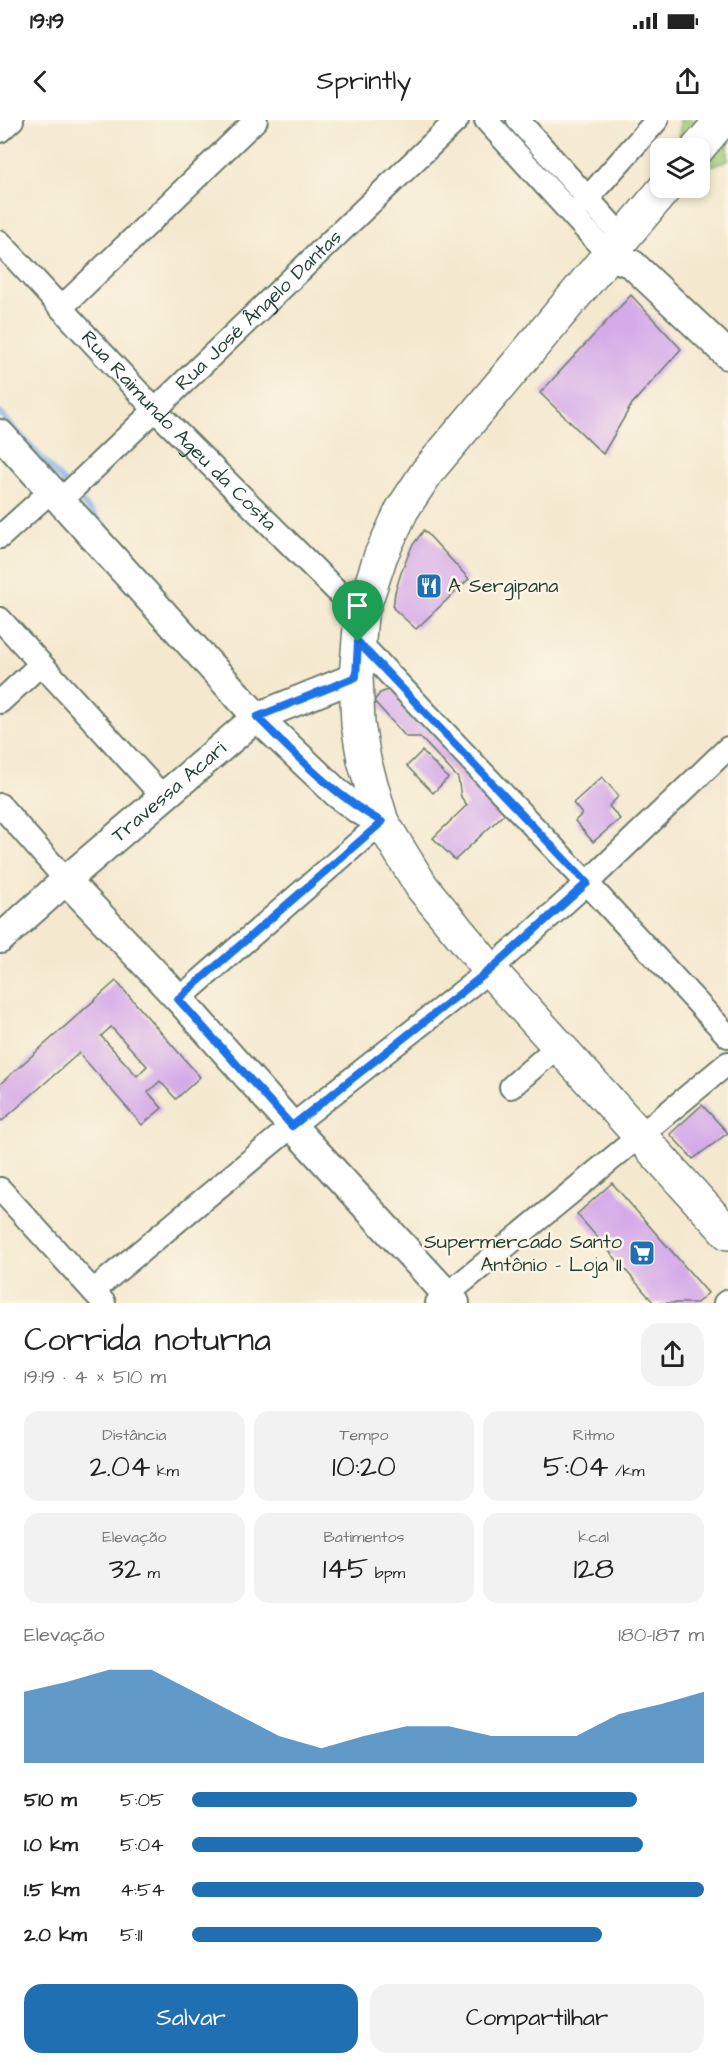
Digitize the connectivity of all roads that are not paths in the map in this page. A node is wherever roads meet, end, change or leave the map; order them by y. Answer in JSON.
{"nodes":[{"id":1,"x":12,"y":120,"type":"edge"},
{"id":2,"x":256,"y":120,"type":"edge"},
{"id":3,"x":457,"y":120,"type":"edge"},
{"id":4,"x":486,"y":120,"type":"edge"},
{"id":5,"x":518,"y":120,"type":"edge"},
{"id":6,"x":657,"y":120,"type":"edge"},
{"id":7,"x":722,"y":120,"type":"edge"},
{"id":8,"x":0,"y":131,"type":"edge"},
{"id":9,"x":707,"y":138,"type":"edge"},
{"id":10,"x":658,"y":198,"type":"edge"},
{"id":11,"x":587,"y":199,"type":"junction"},
{"id":12,"x":572,"y":216,"type":"junction"},
{"id":13,"x":0,"y":242,"type":"edge"},
{"id":14,"x":621,"y":252,"type":"junction"},
{"id":15,"x":61,"y":308,"type":"junction"},
{"id":16,"x":728,"y":355,"type":"edge"},
{"id":17,"x":155,"y":410,"type":"junction"},
{"id":18,"x":0,"y":434,"type":"edge"},
{"id":19,"x":56,"y":495,"type":"junction"},
{"id":20,"x":0,"y":537,"type":"edge"},
{"id":21,"x":0,"y":619,"type":"edge"},
{"id":22,"x":360,"y":628,"type":"junction"},
{"id":23,"x":41,"y":664,"type":"junction"},
{"id":24,"x":356,"y":677,"type":"junction"},
{"id":25,"x":0,"y":702,"type":"edge"},
{"id":26,"x":257,"y":717,"type":"junction"},
{"id":27,"x":728,"y":748,"type":"edge"},
{"id":28,"x":164,"y":798,"type":"junction"},
{"id":29,"x":0,"y":805,"type":"edge"},
{"id":30,"x":382,"y":822,"type":"junction"},
{"id":31,"x":66,"y":880,"type":"junction"},
{"id":32,"x":587,"y":883,"type":"junction"},
{"id":33,"x":0,"y":939,"type":"edge"},
{"id":34,"x":490,"y":970,"type":"junction"},
{"id":35,"x":178,"y":999,"type":"junction"},
{"id":36,"x":728,"y":1036,"type":"edge"},
{"id":37,"x":558,"y":1046,"type":"junction"},
{"id":38,"x":728,"y":1062,"type":"edge"},
{"id":39,"x":511,"y":1087,"type":"dead end"},
{"id":40,"x":292,"y":1126,"type":"junction"},
{"id":41,"x":640,"y":1136,"type":"junction"},
{"id":42,"x":0,"y":1189,"type":"edge"},
{"id":43,"x":728,"y":1233,"type":"edge"},
{"id":44,"x":98,"y":1297,"type":"edge"},
{"id":45,"x":447,"y":1300,"type":"edge"}],
"edges":[{"from":1,"to":8,"type":"street"},
{"from":2,"to":15,"type":"street"},
{"from":3,"to":17,"type":"street","name":"Rua José Ângelo Dantas"},
{"from":4,"to":12,"type":"street"},
{"from":5,"to":11,"type":"street"},
{"from":6,"to":11,"type":"street"},
{"from":7,"to":9,"type":"main road"},
{"from":10,"to":14,"type":"main road"},
{"from":11,"to":12,"type":"street"},
{"from":11,"to":14,"type":"street"},
{"from":12,"to":14,"type":"street"},
{"from":13,"to":15,"type":"street","name":"Rua Raimundo Ageu da Costa"},
{"from":14,"to":16,"type":"street"},
{"from":14,"to":22,"type":"main road"},
{"from":15,"to":17,"type":"street","name":"Rua Raimundo Ageu da Costa"},
{"from":17,"to":19,"type":"street","name":"Rua José Ângelo Dantas"},
{"from":17,"to":22,"type":"street","name":"Rua Raimundo Ageu da Costa"},
{"from":18,"to":19,"type":"street"},
{"from":19,"to":20,"type":"street","name":"Rua José Ângelo Dantas"},
{"from":19,"to":26,"type":"street"},
{"from":21,"to":23,"type":"street"},
{"from":22,"to":24,"type":"main road"},
{"from":22,"to":32,"type":"street","name":"Rua Raimundo Ageu da Costa"},
{"from":23,"to":25,"type":"street"},
{"from":23,"to":28,"type":"street"},
{"from":24,"to":26,"type":"street","name":"Travessa Acari"},
{"from":24,"to":30,"type":"main road"},
{"from":26,"to":28,"type":"street","name":"Travessa Acari"},
{"from":26,"to":30,"type":"street"},
{"from":27,"to":32,"type":"street"},
{"from":28,"to":31,"type":"street","name":"Travessa Acari"},
{"from":29,"to":31,"type":"street"},
{"from":30,"to":34,"type":"main road"},
{"from":30,"to":35,"type":"street"},
{"from":31,"to":33,"type":"street","name":"Travessa Acari"},
{"from":31,"to":35,"type":"street"},
{"from":32,"to":34,"type":"street"},
{"from":32,"to":36,"type":"street","name":"Rua Raimundo Ageu da Costa"},
{"from":34,"to":37,"type":"main road"},
{"from":34,"to":40,"type":"street"},
{"from":35,"to":40,"type":"street"},
{"from":37,"to":39,"type":"street"},
{"from":37,"to":41,"type":"main road"},
{"from":38,"to":41,"type":"street"},
{"from":40,"to":44,"type":"street"},
{"from":40,"to":45,"type":"street"},
{"from":41,"to":43,"type":"main road"},
{"from":41,"to":45,"type":"street"},
{"from":42,"to":44,"type":"street"}]}
